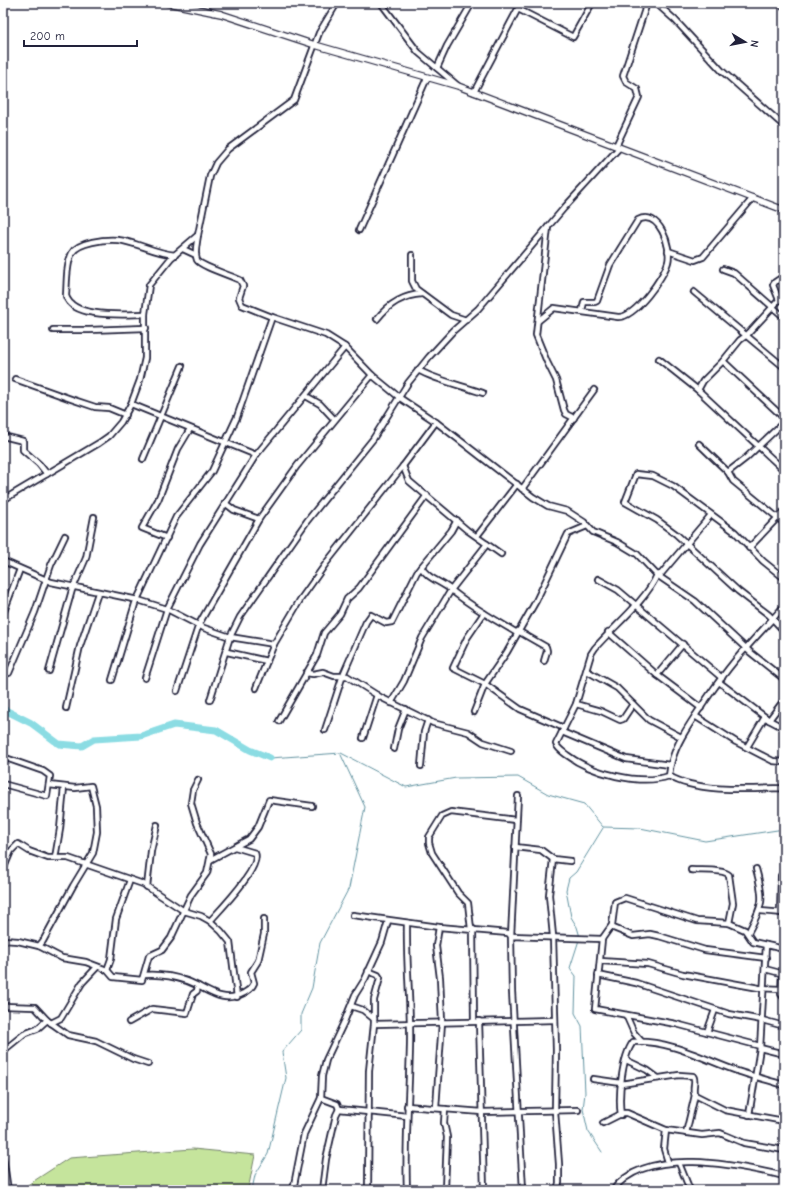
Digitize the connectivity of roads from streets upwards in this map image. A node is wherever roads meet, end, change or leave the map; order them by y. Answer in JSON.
{"nodes":[{"id":1,"x":168,"y":3,"type":"edge"},
{"id":2,"x":337,"y":3,"type":"edge"},
{"id":3,"x":381,"y":3,"type":"edge"},
{"id":4,"x":472,"y":3,"type":"edge"},
{"id":5,"x":522,"y":3,"type":"edge"},
{"id":6,"x":592,"y":3,"type":"edge"},
{"id":7,"x":647,"y":3,"type":"edge"},
{"id":8,"x":656,"y":3,"type":"edge"},
{"id":9,"x":779,"y":3,"type":"edge"},
{"id":10,"x":784,"y":7,"type":"edge"},
{"id":11,"x":518,"y":9,"type":"junction"},
{"id":12,"x":315,"y":44,"type":"junction"},
{"id":13,"x":437,"y":68,"type":"junction"},
{"id":14,"x":427,"y":78,"type":"junction"},
{"id":15,"x":458,"y":86,"type":"junction"},
{"id":16,"x":474,"y":92,"type":"junction"},
{"id":17,"x":784,"y":126,"type":"edge"},
{"id":18,"x":617,"y":147,"type":"junction"},
{"id":19,"x":754,"y":198,"type":"junction"},
{"id":20,"x":784,"y":210,"type":"edge"},
{"id":21,"x":548,"y":227,"type":"junction"},
{"id":22,"x":359,"y":230,"type":"dead end"},
{"id":23,"x":198,"y":235,"type":"junction"},
{"id":24,"x":183,"y":249,"type":"junction"},
{"id":25,"x":668,"y":251,"type":"junction"},
{"id":26,"x":196,"y":254,"type":"junction"},
{"id":27,"x":175,"y":255,"type":"junction"},
{"id":28,"x":412,"y":256,"type":"dead end"},
{"id":29,"x":723,"y":269,"type":"dead end"},
{"id":30,"x":784,"y":276,"type":"edge"},
{"id":31,"x":694,"y":292,"type":"dead end"},
{"id":32,"x":422,"y":294,"type":"junction"},
{"id":33,"x":772,"y":307,"type":"junction"},
{"id":34,"x":582,"y":311,"type":"junction"},
{"id":35,"x":145,"y":314,"type":"junction"},
{"id":36,"x":784,"y":317,"type":"edge"},
{"id":37,"x":272,"y":318,"type":"junction"},
{"id":38,"x":377,"y":320,"type":"dead end"},
{"id":39,"x":466,"y":320,"type":"junction"},
{"id":40,"x":538,"y":321,"type":"junction"},
{"id":41,"x":146,"y":328,"type":"junction"},
{"id":42,"x":53,"y":330,"type":"dead end"},
{"id":43,"x":747,"y":335,"type":"junction"},
{"id":44,"x":344,"y":347,"type":"junction"},
{"id":45,"x":659,"y":359,"type":"dead end"},
{"id":46,"x":723,"y":361,"type":"junction"},
{"id":47,"x":182,"y":366,"type":"dead end"},
{"id":48,"x":784,"y":367,"type":"edge"},
{"id":49,"x":418,"y":370,"type":"junction"},
{"id":50,"x":372,"y":375,"type":"junction"},
{"id":51,"x":15,"y":379,"type":"dead end"},
{"id":52,"x":594,"y":390,"type":"dead end"},
{"id":53,"x":698,"y":390,"type":"junction"},
{"id":54,"x":483,"y":393,"type":"dead end"},
{"id":55,"x":306,"y":396,"type":"junction"},
{"id":56,"x":400,"y":398,"type":"junction"},
{"id":57,"x":131,"y":404,"type":"junction"},
{"id":58,"x":126,"y":415,"type":"junction"},
{"id":59,"x":160,"y":416,"type":"junction"},
{"id":60,"x":574,"y":418,"type":"junction"},
{"id":61,"x":784,"y":418,"type":"edge"},
{"id":62,"x":334,"y":419,"type":"junction"},
{"id":63,"x":436,"y":422,"type":"junction"},
{"id":64,"x":784,"y":422,"type":"edge"},
{"id":65,"x":190,"y":429,"type":"junction"},
{"id":66,"x":3,"y":436,"type":"edge"},
{"id":67,"x":225,"y":441,"type":"junction"},
{"id":68,"x":699,"y":444,"type":"dead end"},
{"id":69,"x":758,"y":446,"type":"junction"},
{"id":70,"x":256,"y":455,"type":"junction"},
{"id":71,"x":143,"y":459,"type":"dead end"},
{"id":72,"x":403,"y":466,"type":"junction"},
{"id":73,"x":784,"y":470,"type":"edge"},
{"id":74,"x":728,"y":472,"type":"junction"},
{"id":75,"x":47,"y":474,"type":"junction"},
{"id":76,"x":517,"y":484,"type":"junction"},
{"id":77,"x":522,"y":488,"type":"junction"},
{"id":78,"x":427,"y":495,"type":"junction"},
{"id":79,"x":4,"y":499,"type":"edge"},
{"id":80,"x":225,"y":503,"type":"junction"},
{"id":81,"x":784,"y":511,"type":"edge"},
{"id":82,"x":711,"y":515,"type":"junction"},
{"id":83,"x":94,"y":517,"type":"dead end"},
{"id":84,"x":778,"y":518,"type":"junction"},
{"id":85,"x":259,"y":519,"type":"junction"},
{"id":86,"x":458,"y":520,"type":"junction"},
{"id":87,"x":784,"y":523,"type":"edge"},
{"id":88,"x":587,"y":526,"type":"junction"},
{"id":89,"x":66,"y":536,"type":"dead end"},
{"id":90,"x":477,"y":536,"type":"junction"},
{"id":91,"x":167,"y":538,"type":"junction"},
{"id":92,"x":487,"y":544,"type":"junction"},
{"id":93,"x":686,"y":544,"type":"junction"},
{"id":94,"x":749,"y":548,"type":"junction"},
{"id":95,"x":502,"y":554,"type":"dead end"},
{"id":96,"x":3,"y":561,"type":"edge"},
{"id":97,"x":421,"y":567,"type":"junction"},
{"id":98,"x":20,"y":569,"type":"junction"},
{"id":99,"x":657,"y":575,"type":"junction"},
{"id":100,"x":784,"y":578,"type":"edge"},
{"id":101,"x":598,"y":579,"type":"dead end"},
{"id":102,"x":46,"y":580,"type":"junction"},
{"id":103,"x":74,"y":587,"type":"junction"},
{"id":104,"x":451,"y":590,"type":"junction"},
{"id":105,"x":98,"y":593,"type":"junction"},
{"id":106,"x":138,"y":600,"type":"junction"},
{"id":107,"x":635,"y":605,"type":"junction"},
{"id":108,"x":784,"y":606,"type":"edge"},
{"id":109,"x":167,"y":609,"type":"junction"},
{"id":110,"x":484,"y":613,"type":"junction"},
{"id":111,"x":3,"y":614,"type":"edge"},
{"id":112,"x":773,"y":620,"type":"junction"},
{"id":113,"x":200,"y":624,"type":"junction"},
{"id":114,"x":784,"y":631,"type":"edge"},
{"id":115,"x":518,"y":632,"type":"junction"},
{"id":116,"x":608,"y":632,"type":"junction"},
{"id":117,"x":230,"y":638,"type":"junction"},
{"id":118,"x":274,"y":644,"type":"junction"},
{"id":119,"x":683,"y":644,"type":"junction"},
{"id":120,"x":746,"y":647,"type":"junction"},
{"id":121,"x":227,"y":652,"type":"junction"},
{"id":122,"x":267,"y":661,"type":"junction"},
{"id":123,"x":544,"y":661,"type":"dead end"},
{"id":124,"x":49,"y":671,"type":"dead end"},
{"id":125,"x":587,"y":671,"type":"junction"},
{"id":126,"x":3,"y":672,"type":"edge"},
{"id":127,"x":306,"y":672,"type":"junction"},
{"id":128,"x":343,"y":675,"type":"junction"},
{"id":129,"x":657,"y":675,"type":"junction"},
{"id":130,"x":145,"y":678,"type":"dead end"},
{"id":131,"x":784,"y":679,"type":"edge"},
{"id":132,"x":112,"y":680,"type":"dead end"},
{"id":133,"x":720,"y":680,"type":"junction"},
{"id":134,"x":485,"y":684,"type":"junction"},
{"id":135,"x":256,"y":688,"type":"dead end"},
{"id":136,"x":177,"y":691,"type":"dead end"},
{"id":137,"x":377,"y":696,"type":"junction"},
{"id":138,"x":210,"y":700,"type":"dead end"},
{"id":139,"x":784,"y":700,"type":"edge"},
{"id":140,"x":391,"y":703,"type":"junction"},
{"id":141,"x":576,"y":704,"type":"junction"},
{"id":142,"x":633,"y":704,"type":"junction"},
{"id":143,"x":66,"y":708,"type":"dead end"},
{"id":144,"x":701,"y":708,"type":"junction"},
{"id":145,"x":406,"y":709,"type":"junction"},
{"id":146,"x":474,"y":712,"type":"dead end"},
{"id":147,"x":695,"y":716,"type":"junction"},
{"id":148,"x":767,"y":718,"type":"junction"},
{"id":149,"x":428,"y":720,"type":"junction"},
{"id":150,"x":279,"y":721,"type":"dead end"},
{"id":151,"x":784,"y":728,"type":"edge"},
{"id":152,"x":325,"y":730,"type":"dead end"},
{"id":153,"x":563,"y":730,"type":"junction"},
{"id":154,"x":681,"y":737,"type":"junction"},
{"id":155,"x":363,"y":738,"type":"dead end"},
{"id":156,"x":747,"y":747,"type":"junction"},
{"id":157,"x":394,"y":749,"type":"dead end"},
{"id":158,"x":511,"y":751,"type":"dead end"},
{"id":159,"x":3,"y":757,"type":"edge"},
{"id":160,"x":784,"y":762,"type":"edge"},
{"id":161,"x":670,"y":765,"type":"junction"},
{"id":162,"x":421,"y":766,"type":"dead end"},
{"id":163,"x":669,"y":776,"type":"junction"},
{"id":164,"x":198,"y":780,"type":"dead end"},
{"id":165,"x":3,"y":784,"type":"edge"},
{"id":166,"x":49,"y":785,"type":"junction"},
{"id":167,"x":64,"y":787,"type":"junction"},
{"id":168,"x":784,"y":788,"type":"edge"},
{"id":169,"x":518,"y":796,"type":"dead end"},
{"id":170,"x":312,"y":806,"type":"dead end"},
{"id":171,"x":516,"y":820,"type":"junction"},
{"id":172,"x":157,"y":825,"type":"dead end"},
{"id":173,"x":235,"y":847,"type":"junction"},
{"id":174,"x":515,"y":848,"type":"junction"},
{"id":175,"x":55,"y":858,"type":"junction"},
{"id":176,"x":553,"y":859,"type":"junction"},
{"id":177,"x":210,"y":860,"type":"junction"},
{"id":178,"x":570,"y":861,"type":"dead end"},
{"id":179,"x":86,"y":864,"type":"junction"},
{"id":180,"x":756,"y":869,"type":"dead end"},
{"id":181,"x":3,"y":870,"type":"edge"},
{"id":182,"x":691,"y":870,"type":"dead end"},
{"id":183,"x":781,"y":876,"type":"dead end"},
{"id":184,"x":130,"y":880,"type":"junction"},
{"id":185,"x":147,"y":887,"type":"junction"},
{"id":186,"x":760,"y":911,"type":"junction"},
{"id":187,"x":184,"y":912,"type":"junction"},
{"id":188,"x":782,"y":913,"type":"edge"},
{"id":189,"x":353,"y":915,"type":"dead end"},
{"id":190,"x":264,"y":919,"type":"dead end"},
{"id":191,"x":210,"y":921,"type":"junction"},
{"id":192,"x":388,"y":921,"type":"junction"},
{"id":193,"x":407,"y":923,"type":"junction"},
{"id":194,"x":729,"y":923,"type":"junction"},
{"id":195,"x":439,"y":927,"type":"junction"},
{"id":196,"x":611,"y":927,"type":"junction"},
{"id":197,"x":472,"y":929,"type":"junction"},
{"id":198,"x":748,"y":933,"type":"junction"},
{"id":199,"x":511,"y":936,"type":"junction"},
{"id":200,"x":552,"y":936,"type":"junction"},
{"id":201,"x":602,"y":939,"type":"junction"},
{"id":202,"x":3,"y":940,"type":"edge"},
{"id":203,"x":766,"y":945,"type":"junction"},
{"id":204,"x":39,"y":946,"type":"junction"},
{"id":205,"x":784,"y":949,"type":"edge"},
{"id":206,"x":766,"y":958,"type":"junction"},
{"id":207,"x":600,"y":962,"type":"junction"},
{"id":208,"x":97,"y":967,"type":"junction"},
{"id":209,"x":765,"y":969,"type":"junction"},
{"id":210,"x":107,"y":970,"type":"junction"},
{"id":211,"x":368,"y":971,"type":"junction"},
{"id":212,"x":783,"y":974,"type":"edge"},
{"id":213,"x":144,"y":975,"type":"junction"},
{"id":214,"x":598,"y":975,"type":"junction"},
{"id":215,"x":198,"y":986,"type":"junction"},
{"id":216,"x":764,"y":988,"type":"junction"},
{"id":217,"x":780,"y":989,"type":"junction"},
{"id":218,"x":237,"y":997,"type":"junction"},
{"id":219,"x":784,"y":998,"type":"edge"},
{"id":220,"x":3,"y":1006,"type":"edge"},
{"id":221,"x":350,"y":1006,"type":"junction"},
{"id":222,"x":715,"y":1010,"type":"junction"},
{"id":223,"x":626,"y":1016,"type":"junction"},
{"id":224,"x":514,"y":1020,"type":"junction"},
{"id":225,"x":555,"y":1020,"type":"junction"},
{"id":226,"x":762,"y":1020,"type":"junction"},
{"id":227,"x":49,"y":1021,"type":"junction"},
{"id":228,"x":477,"y":1021,"type":"junction"},
{"id":229,"x":129,"y":1022,"type":"dead end"},
{"id":230,"x":374,"y":1022,"type":"junction"},
{"id":231,"x":409,"y":1022,"type":"junction"},
{"id":232,"x":442,"y":1022,"type":"junction"},
{"id":233,"x":784,"y":1026,"type":"edge"},
{"id":234,"x":707,"y":1032,"type":"junction"},
{"id":235,"x":642,"y":1042,"type":"junction"},
{"id":236,"x":760,"y":1047,"type":"junction"},
{"id":237,"x":3,"y":1051,"type":"edge"},
{"id":238,"x":784,"y":1054,"type":"edge"},
{"id":239,"x":626,"y":1060,"type":"junction"},
{"id":240,"x":148,"y":1064,"type":"dead end"},
{"id":241,"x":756,"y":1076,"type":"junction"},
{"id":242,"x":658,"y":1078,"type":"junction"},
{"id":243,"x":593,"y":1079,"type":"dead end"},
{"id":244,"x":621,"y":1083,"type":"junction"},
{"id":245,"x":784,"y":1085,"type":"edge"},
{"id":246,"x":695,"y":1095,"type":"junction"},
{"id":247,"x":321,"y":1098,"type":"junction"},
{"id":248,"x":407,"y":1106,"type":"junction"},
{"id":249,"x":436,"y":1108,"type":"junction"},
{"id":250,"x":339,"y":1109,"type":"junction"},
{"id":251,"x":445,"y":1109,"type":"junction"},
{"id":252,"x":519,"y":1110,"type":"junction"},
{"id":253,"x":555,"y":1110,"type":"junction"},
{"id":254,"x":578,"y":1110,"type":"dead end"},
{"id":255,"x":482,"y":1112,"type":"junction"},
{"id":256,"x":368,"y":1114,"type":"junction"},
{"id":257,"x":621,"y":1114,"type":"junction"},
{"id":258,"x":749,"y":1115,"type":"junction"},
{"id":259,"x":407,"y":1116,"type":"junction"},
{"id":260,"x":784,"y":1121,"type":"edge"},
{"id":261,"x":603,"y":1123,"type":"dead end"},
{"id":262,"x":666,"y":1130,"type":"junction"},
{"id":263,"x":686,"y":1133,"type":"junction"},
{"id":264,"x":784,"y":1150,"type":"edge"},
{"id":265,"x":3,"y":1159,"type":"edge"},
{"id":266,"x":668,"y":1162,"type":"junction"},
{"id":267,"x":679,"y":1163,"type":"junction"},
{"id":268,"x":784,"y":1176,"type":"edge"},
{"id":269,"x":8,"y":1190,"type":"edge"},
{"id":270,"x":293,"y":1190,"type":"edge"},
{"id":271,"x":322,"y":1190,"type":"edge"},
{"id":272,"x":368,"y":1190,"type":"edge"},
{"id":273,"x":407,"y":1190,"type":"edge"},
{"id":274,"x":445,"y":1190,"type":"edge"},
{"id":275,"x":484,"y":1190,"type":"edge"},
{"id":276,"x":523,"y":1190,"type":"edge"},
{"id":277,"x":557,"y":1190,"type":"edge"},
{"id":278,"x":613,"y":1190,"type":"edge"},
{"id":279,"x":690,"y":1190,"type":"edge"}],
"edges":[{"from":1,"to":12,"type":"street"},
{"from":2,"to":12,"type":"street"},
{"from":3,"to":13,"type":"street"},
{"from":4,"to":13,"type":"street"},
{"from":5,"to":11,"type":"street"},
{"from":6,"to":11,"type":"street"},
{"from":7,"to":18,"type":"street"},
{"from":8,"to":17,"type":"street"},
{"from":9,"to":10,"type":"street"},
{"from":11,"to":16,"type":"street"},
{"from":12,"to":14,"type":"street"},
{"from":12,"to":23,"type":"street"},
{"from":13,"to":15,"type":"street"},
{"from":14,"to":15,"type":"street"},
{"from":14,"to":22,"type":"street"},
{"from":15,"to":16,"type":"street"},
{"from":16,"to":18,"type":"street"},
{"from":18,"to":19,"type":"street"},
{"from":18,"to":21,"type":"street"},
{"from":19,"to":20,"type":"street"},
{"from":19,"to":25,"type":"street"},
{"from":21,"to":39,"type":"street"},
{"from":21,"to":40,"type":"street"},
{"from":23,"to":24,"type":"street"},
{"from":23,"to":26,"type":"street"},
{"from":24,"to":26,"type":"street"},
{"from":24,"to":27,"type":"street"},
{"from":25,"to":34,"type":"street"},
{"from":25,"to":34,"type":"street"},
{"from":26,"to":37,"type":"street"},
{"from":27,"to":35,"type":"street"},
{"from":27,"to":35,"type":"street"},
{"from":28,"to":32,"type":"street"},
{"from":29,"to":33,"type":"street"},
{"from":30,"to":33,"type":"street"},
{"from":31,"to":43,"type":"street"},
{"from":32,"to":38,"type":"street"},
{"from":32,"to":39,"type":"street"},
{"from":33,"to":36,"type":"street"},
{"from":33,"to":43,"type":"street"},
{"from":34,"to":40,"type":"street"},
{"from":35,"to":41,"type":"street"},
{"from":37,"to":44,"type":"street"},
{"from":37,"to":67,"type":"street"},
{"from":39,"to":49,"type":"street"},
{"from":40,"to":60,"type":"street"},
{"from":41,"to":42,"type":"street"},
{"from":41,"to":57,"type":"street"},
{"from":43,"to":46,"type":"street"},
{"from":43,"to":48,"type":"street"},
{"from":44,"to":50,"type":"street"},
{"from":44,"to":55,"type":"street"},
{"from":45,"to":53,"type":"street"},
{"from":46,"to":53,"type":"street"},
{"from":46,"to":61,"type":"street"},
{"from":47,"to":59,"type":"street"},
{"from":49,"to":54,"type":"street"},
{"from":49,"to":56,"type":"street"},
{"from":50,"to":56,"type":"street"},
{"from":50,"to":62,"type":"street"},
{"from":51,"to":58,"type":"street"},
{"from":52,"to":60,"type":"street"},
{"from":53,"to":69,"type":"street"},
{"from":55,"to":62,"type":"street"},
{"from":55,"to":70,"type":"street"},
{"from":56,"to":63,"type":"street"},
{"from":56,"to":117,"type":"street"},
{"from":57,"to":58,"type":"street"},
{"from":57,"to":59,"type":"street"},
{"from":58,"to":75,"type":"street"},
{"from":59,"to":65,"type":"street"},
{"from":59,"to":71,"type":"street"},
{"from":60,"to":77,"type":"street"},
{"from":62,"to":85,"type":"street"},
{"from":63,"to":72,"type":"street"},
{"from":63,"to":76,"type":"street"},
{"from":64,"to":69,"type":"street"},
{"from":65,"to":67,"type":"street"},
{"from":65,"to":91,"type":"street"},
{"from":66,"to":75,"type":"street"},
{"from":67,"to":70,"type":"street"},
{"from":67,"to":91,"type":"street"},
{"from":68,"to":74,"type":"street"},
{"from":69,"to":73,"type":"street"},
{"from":69,"to":74,"type":"street"},
{"from":70,"to":80,"type":"street"},
{"from":72,"to":78,"type":"street"},
{"from":72,"to":118,"type":"street"},
{"from":74,"to":84,"type":"street"},
{"from":75,"to":79,"type":"street"},
{"from":76,"to":77,"type":"street"},
{"from":76,"to":90,"type":"street"},
{"from":77,"to":88,"type":"street"},
{"from":78,"to":86,"type":"street"},
{"from":78,"to":127,"type":"street"},
{"from":80,"to":85,"type":"street"},
{"from":80,"to":109,"type":"street"},
{"from":81,"to":84,"type":"street"},
{"from":82,"to":93,"type":"street"},
{"from":82,"to":93,"type":"street"},
{"from":82,"to":94,"type":"street"},
{"from":83,"to":103,"type":"street"},
{"from":84,"to":87,"type":"street"},
{"from":84,"to":94,"type":"street"},
{"from":85,"to":113,"type":"street"},
{"from":86,"to":90,"type":"street"},
{"from":86,"to":97,"type":"street"},
{"from":88,"to":99,"type":"street"},
{"from":88,"to":115,"type":"street"},
{"from":89,"to":102,"type":"street"},
{"from":90,"to":92,"type":"street"},
{"from":91,"to":106,"type":"street"},
{"from":92,"to":95,"type":"street"},
{"from":92,"to":104,"type":"street"},
{"from":93,"to":99,"type":"street"},
{"from":93,"to":112,"type":"street"},
{"from":94,"to":100,"type":"street"},
{"from":96,"to":98,"type":"street"},
{"from":97,"to":104,"type":"street"},
{"from":97,"to":128,"type":"street"},
{"from":98,"to":102,"type":"street"},
{"from":98,"to":111,"type":"street"},
{"from":99,"to":107,"type":"street"},
{"from":99,"to":120,"type":"street"},
{"from":101,"to":107,"type":"street"},
{"from":102,"to":103,"type":"street"},
{"from":102,"to":126,"type":"street"},
{"from":103,"to":105,"type":"street"},
{"from":103,"to":124,"type":"street"},
{"from":104,"to":110,"type":"street"},
{"from":104,"to":140,"type":"street"},
{"from":105,"to":106,"type":"street"},
{"from":105,"to":143,"type":"street"},
{"from":106,"to":109,"type":"street"},
{"from":106,"to":132,"type":"street"},
{"from":107,"to":116,"type":"street"},
{"from":107,"to":119,"type":"street"},
{"from":108,"to":112,"type":"street"},
{"from":109,"to":113,"type":"street"},
{"from":109,"to":130,"type":"street"},
{"from":110,"to":115,"type":"street"},
{"from":110,"to":134,"type":"street"},
{"from":112,"to":114,"type":"street"},
{"from":112,"to":120,"type":"street"},
{"from":113,"to":117,"type":"street"},
{"from":113,"to":136,"type":"street"},
{"from":115,"to":123,"type":"street"},
{"from":115,"to":134,"type":"street"},
{"from":116,"to":125,"type":"street"},
{"from":116,"to":129,"type":"street"},
{"from":117,"to":118,"type":"street"},
{"from":117,"to":121,"type":"street"},
{"from":118,"to":122,"type":"street"},
{"from":119,"to":129,"type":"street"},
{"from":119,"to":133,"type":"street"},
{"from":120,"to":131,"type":"street"},
{"from":120,"to":133,"type":"street"},
{"from":121,"to":122,"type":"street"},
{"from":121,"to":138,"type":"street"},
{"from":122,"to":135,"type":"street"},
{"from":125,"to":141,"type":"street"},
{"from":125,"to":142,"type":"street"},
{"from":127,"to":128,"type":"street"},
{"from":127,"to":150,"type":"street"},
{"from":128,"to":137,"type":"street"},
{"from":128,"to":152,"type":"street"},
{"from":129,"to":144,"type":"street"},
{"from":133,"to":144,"type":"street"},
{"from":133,"to":148,"type":"street"},
{"from":134,"to":146,"type":"street"},
{"from":134,"to":153,"type":"street"},
{"from":137,"to":140,"type":"street"},
{"from":137,"to":155,"type":"street"},
{"from":139,"to":148,"type":"street"},
{"from":140,"to":145,"type":"street"},
{"from":141,"to":142,"type":"street"},
{"from":141,"to":153,"type":"street"},
{"from":142,"to":154,"type":"street"},
{"from":144,"to":147,"type":"street"},
{"from":145,"to":149,"type":"street"},
{"from":145,"to":157,"type":"street"},
{"from":147,"to":154,"type":"street"},
{"from":147,"to":156,"type":"street"},
{"from":148,"to":151,"type":"street"},
{"from":148,"to":156,"type":"street"},
{"from":149,"to":158,"type":"street"},
{"from":149,"to":162,"type":"street"},
{"from":153,"to":161,"type":"street"},
{"from":153,"to":163,"type":"street"},
{"from":154,"to":161,"type":"street"},
{"from":156,"to":160,"type":"street"},
{"from":159,"to":166,"type":"street"},
{"from":161,"to":163,"type":"street"},
{"from":163,"to":168,"type":"street"},
{"from":164,"to":177,"type":"street"},
{"from":165,"to":166,"type":"street"},
{"from":166,"to":167,"type":"street"},
{"from":167,"to":175,"type":"street"},
{"from":167,"to":179,"type":"street"},
{"from":169,"to":171,"type":"street"},
{"from":170,"to":173,"type":"street"},
{"from":171,"to":174,"type":"street"},
{"from":171,"to":197,"type":"street"},
{"from":172,"to":185,"type":"street"},
{"from":173,"to":177,"type":"street"},
{"from":173,"to":191,"type":"street"},
{"from":174,"to":176,"type":"street"},
{"from":174,"to":199,"type":"street"},
{"from":175,"to":179,"type":"street"},
{"from":175,"to":181,"type":"street"},
{"from":176,"to":178,"type":"street"},
{"from":176,"to":200,"type":"street"},
{"from":177,"to":187,"type":"street"},
{"from":179,"to":184,"type":"street"},
{"from":179,"to":204,"type":"street"},
{"from":180,"to":186,"type":"street"},
{"from":182,"to":194,"type":"street"},
{"from":183,"to":188,"type":"street"},
{"from":184,"to":185,"type":"street"},
{"from":184,"to":210,"type":"street"},
{"from":185,"to":187,"type":"street"},
{"from":186,"to":188,"type":"street"},
{"from":186,"to":198,"type":"street"},
{"from":187,"to":191,"type":"street"},
{"from":187,"to":213,"type":"street"},
{"from":189,"to":192,"type":"street"},
{"from":190,"to":218,"type":"street"},
{"from":191,"to":218,"type":"street"},
{"from":192,"to":193,"type":"street"},
{"from":192,"to":211,"type":"street"},
{"from":193,"to":195,"type":"street"},
{"from":193,"to":231,"type":"street"},
{"from":194,"to":196,"type":"street"},
{"from":194,"to":198,"type":"street"},
{"from":195,"to":197,"type":"street"},
{"from":195,"to":232,"type":"street"},
{"from":196,"to":201,"type":"street"},
{"from":196,"to":206,"type":"street"},
{"from":197,"to":199,"type":"street"},
{"from":197,"to":228,"type":"street"},
{"from":198,"to":203,"type":"street"},
{"from":199,"to":200,"type":"street"},
{"from":199,"to":224,"type":"street"},
{"from":200,"to":201,"type":"street"},
{"from":200,"to":225,"type":"street"},
{"from":201,"to":207,"type":"street"},
{"from":202,"to":204,"type":"street"},
{"from":203,"to":205,"type":"street"},
{"from":203,"to":206,"type":"street"},
{"from":204,"to":208,"type":"street"},
{"from":206,"to":209,"type":"street"},
{"from":207,"to":214,"type":"street"},
{"from":207,"to":216,"type":"street"},
{"from":208,"to":210,"type":"street"},
{"from":208,"to":227,"type":"street"},
{"from":209,"to":212,"type":"street"},
{"from":209,"to":216,"type":"street"},
{"from":210,"to":213,"type":"street"},
{"from":211,"to":221,"type":"street"},
{"from":211,"to":230,"type":"street"},
{"from":212,"to":217,"type":"street"},
{"from":213,"to":215,"type":"street"},
{"from":214,"to":222,"type":"street"},
{"from":214,"to":223,"type":"street"},
{"from":215,"to":218,"type":"street"},
{"from":215,"to":229,"type":"street"},
{"from":216,"to":217,"type":"street"},
{"from":216,"to":226,"type":"street"},
{"from":217,"to":219,"type":"street"},
{"from":220,"to":227,"type":"street"},
{"from":221,"to":230,"type":"street"},
{"from":221,"to":247,"type":"street"},
{"from":222,"to":226,"type":"street"},
{"from":222,"to":234,"type":"street"},
{"from":223,"to":234,"type":"street"},
{"from":223,"to":235,"type":"street"},
{"from":224,"to":225,"type":"street"},
{"from":224,"to":228,"type":"street"},
{"from":224,"to":252,"type":"street"},
{"from":225,"to":253,"type":"street"},
{"from":226,"to":233,"type":"street"},
{"from":226,"to":236,"type":"street"},
{"from":227,"to":237,"type":"street"},
{"from":227,"to":240,"type":"street"},
{"from":228,"to":232,"type":"street"},
{"from":228,"to":255,"type":"street"},
{"from":230,"to":231,"type":"street"},
{"from":230,"to":256,"type":"street"},
{"from":231,"to":232,"type":"street"},
{"from":231,"to":248,"type":"street"},
{"from":232,"to":249,"type":"street"},
{"from":234,"to":236,"type":"street"},
{"from":235,"to":239,"type":"street"},
{"from":235,"to":241,"type":"street"},
{"from":236,"to":238,"type":"street"},
{"from":236,"to":241,"type":"street"},
{"from":239,"to":242,"type":"street"},
{"from":239,"to":244,"type":"street"},
{"from":241,"to":245,"type":"street"},
{"from":241,"to":258,"type":"street"},
{"from":242,"to":244,"type":"street"},
{"from":242,"to":246,"type":"street"},
{"from":243,"to":244,"type":"street"},
{"from":244,"to":257,"type":"street"},
{"from":246,"to":258,"type":"street"},
{"from":246,"to":263,"type":"street"},
{"from":247,"to":250,"type":"street"},
{"from":247,"to":270,"type":"street"},
{"from":248,"to":249,"type":"street"},
{"from":248,"to":259,"type":"street"},
{"from":249,"to":251,"type":"street"},
{"from":250,"to":256,"type":"street"},
{"from":250,"to":271,"type":"street"},
{"from":251,"to":255,"type":"street"},
{"from":251,"to":274,"type":"street"},
{"from":252,"to":253,"type":"street"},
{"from":252,"to":255,"type":"street"},
{"from":252,"to":276,"type":"street"},
{"from":253,"to":254,"type":"street"},
{"from":253,"to":277,"type":"street"},
{"from":255,"to":275,"type":"street"},
{"from":256,"to":259,"type":"street"},
{"from":256,"to":272,"type":"street"},
{"from":257,"to":261,"type":"street"},
{"from":257,"to":262,"type":"street"},
{"from":258,"to":260,"type":"street"},
{"from":259,"to":273,"type":"street"},
{"from":262,"to":263,"type":"street"},
{"from":262,"to":266,"type":"street"},
{"from":263,"to":264,"type":"street"},
{"from":265,"to":269,"type":"street"},
{"from":266,"to":267,"type":"street"},
{"from":266,"to":278,"type":"street"},
{"from":267,"to":268,"type":"street"},
{"from":267,"to":279,"type":"street"}]}
